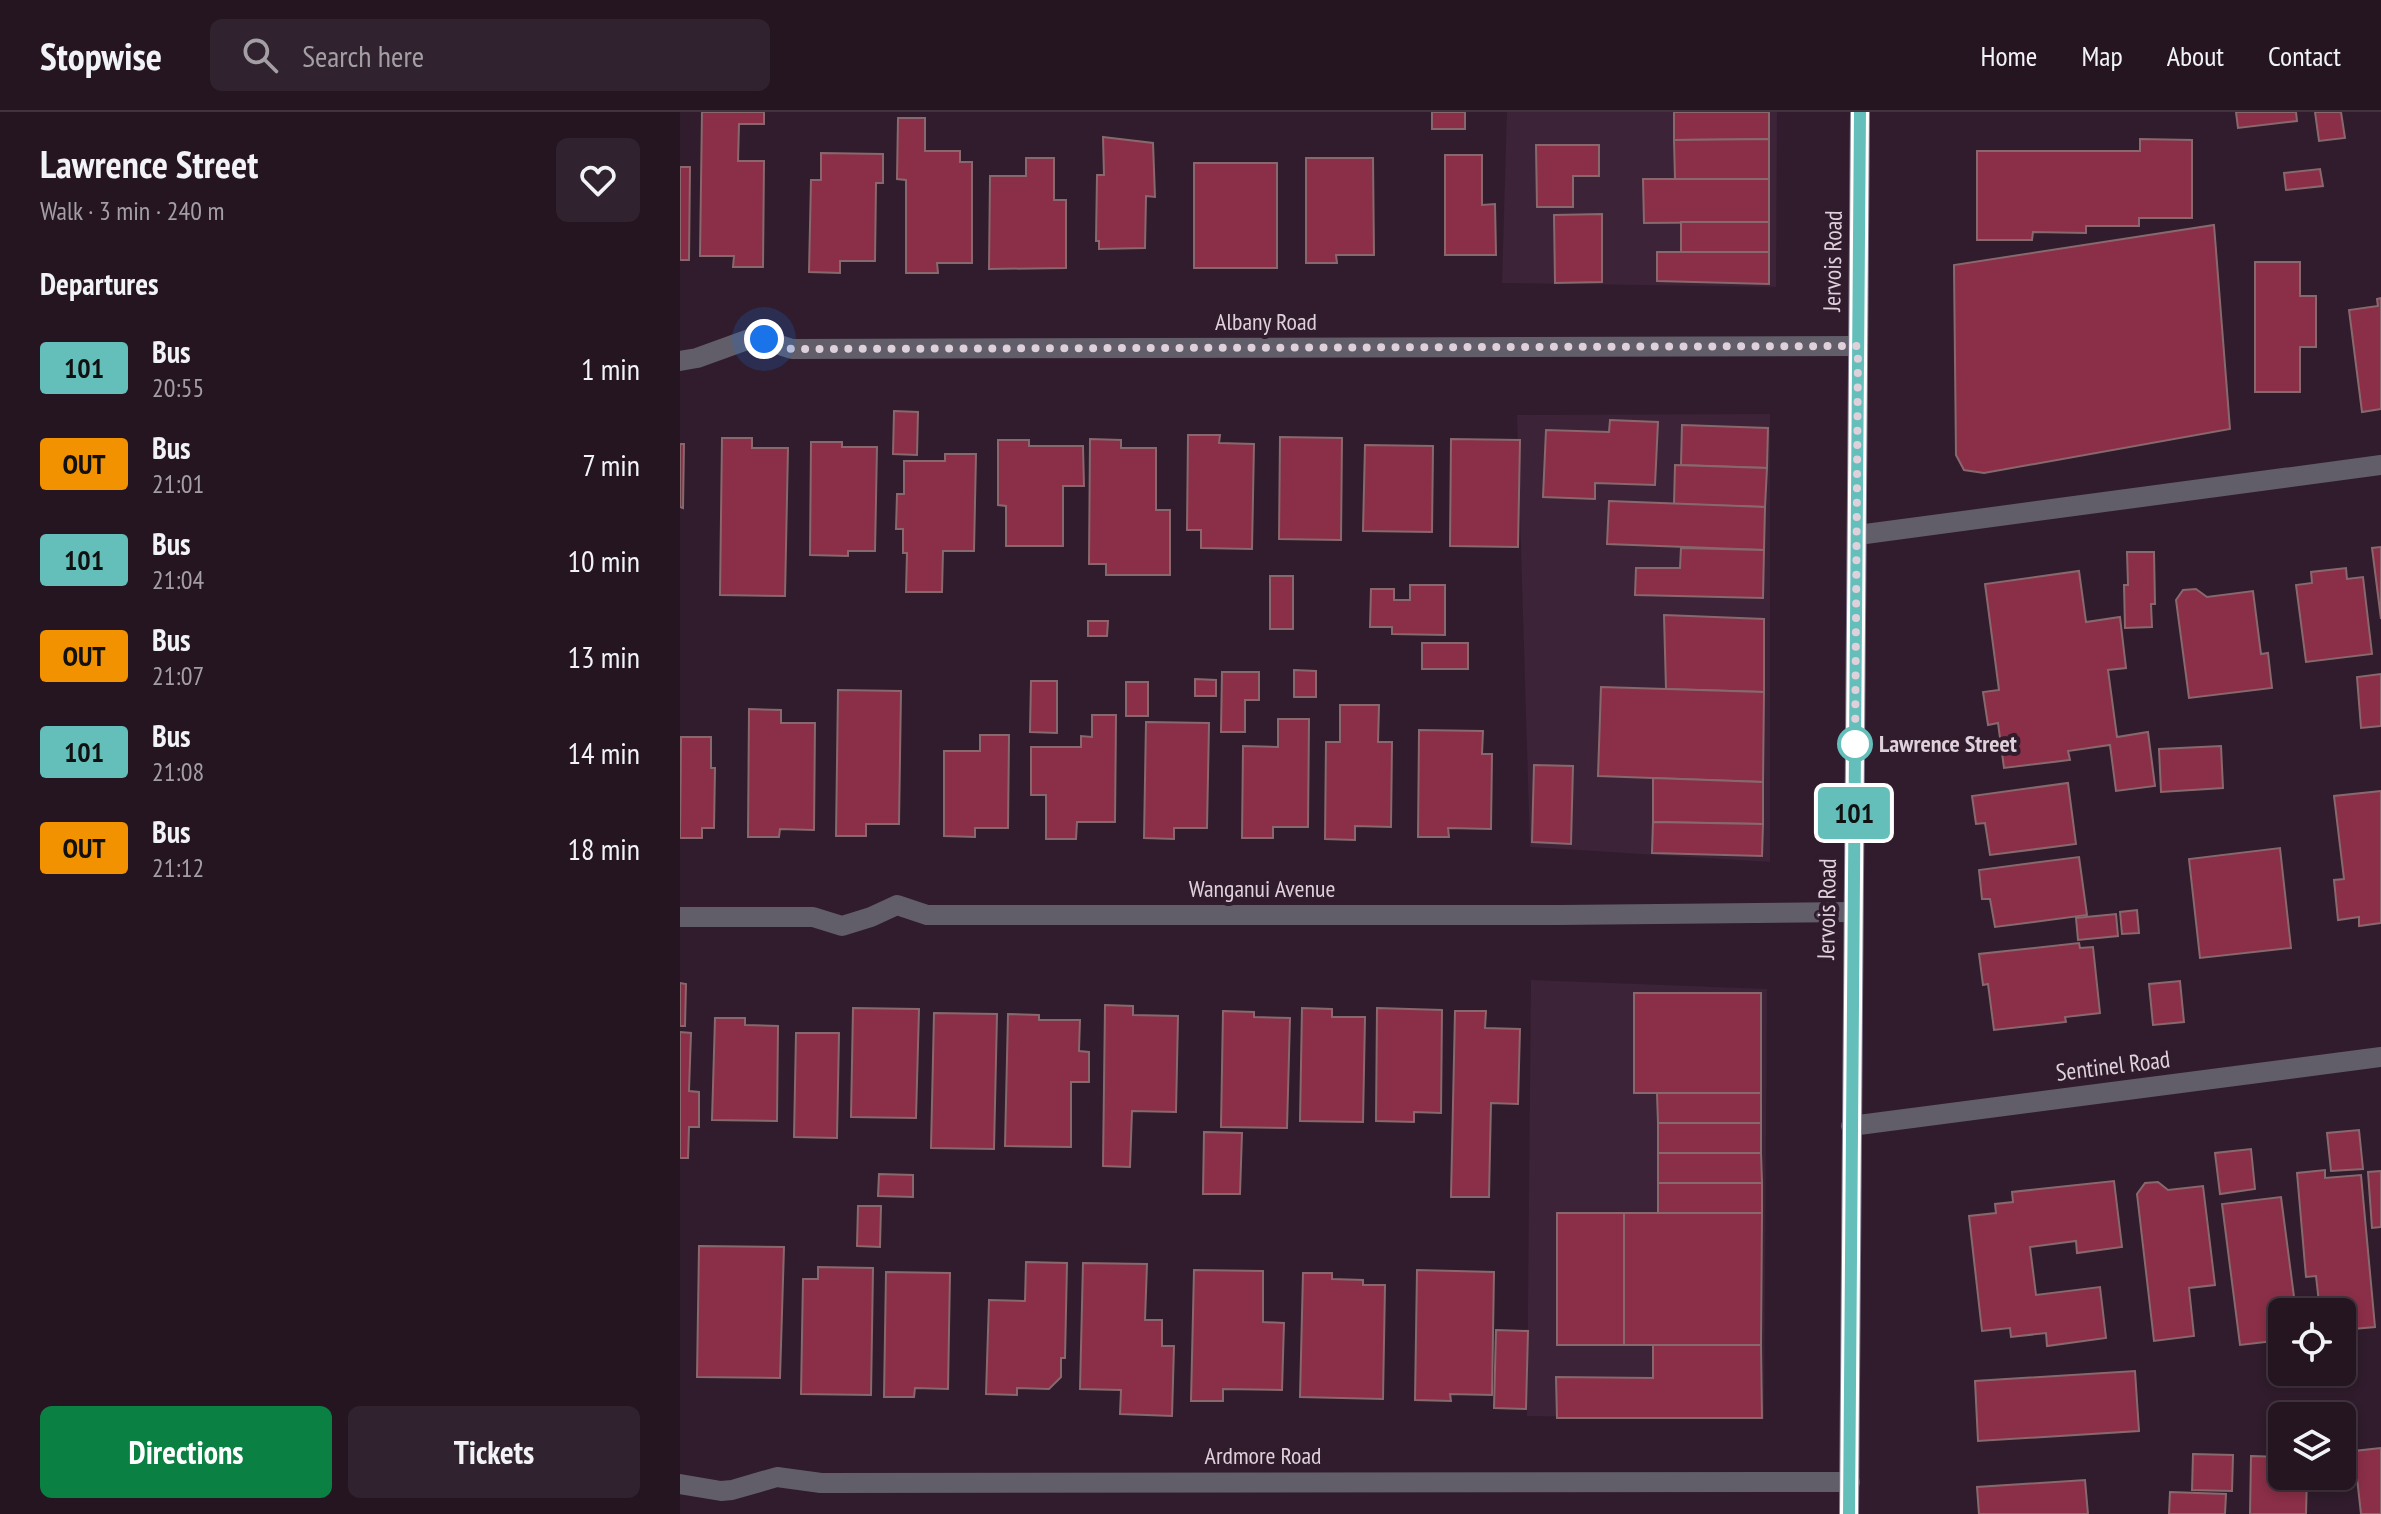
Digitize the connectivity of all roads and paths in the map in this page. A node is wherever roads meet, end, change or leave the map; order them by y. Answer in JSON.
{"nodes":[{"id":1,"x":1860,"y":112,"type":"edge"},
{"id":2,"x":1858,"y":346,"type":"junction"},
{"id":3,"x":680,"y":361,"type":"edge"},
{"id":4,"x":2381,"y":465,"type":"edge"},
{"id":5,"x":1858,"y":535,"type":"junction"},
{"id":6,"x":1852,"y":912,"type":"junction"},
{"id":7,"x":680,"y":917,"type":"edge"},
{"id":8,"x":2381,"y":1057,"type":"edge"},
{"id":9,"x":1851,"y":1126,"type":"junction"},
{"id":10,"x":1850,"y":1482,"type":"junction"},
{"id":11,"x":680,"y":1484,"type":"edge"},
{"id":12,"x":1849,"y":1514,"type":"edge"}],
"edges":[{"from":1,"to":2,"type":"main road","name":"Jervois Road"},
{"from":2,"to":3,"type":"street","name":"Albany Road"},
{"from":2,"to":5,"type":"main road","name":"Jervois Road"},
{"from":4,"to":5,"type":"street"},
{"from":5,"to":6,"type":"main road","name":"Jervois Road"},
{"from":6,"to":7,"type":"street","name":"Wanganui Avenue"},
{"from":6,"to":9,"type":"main road","name":"Jervois Road"},
{"from":8,"to":9,"type":"street","name":"Sentinel Road"},
{"from":9,"to":10,"type":"main road","name":"Jervois Road"},
{"from":10,"to":11,"type":"street","name":"Ardmore Road"},
{"from":10,"to":12,"type":"main road","name":"Jervois Road"}]}
